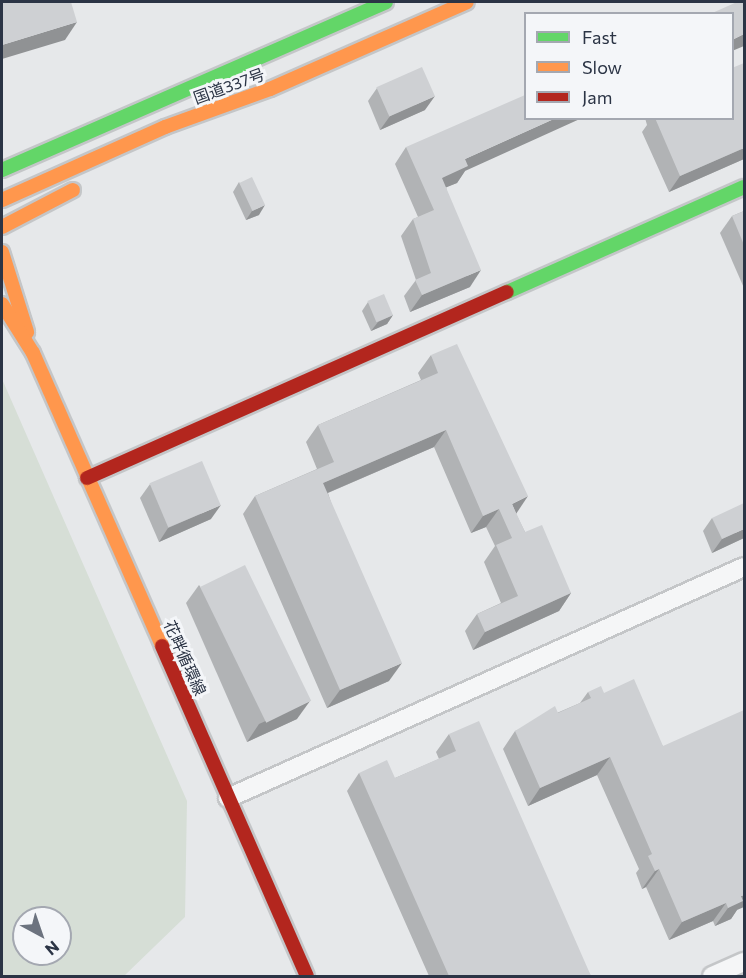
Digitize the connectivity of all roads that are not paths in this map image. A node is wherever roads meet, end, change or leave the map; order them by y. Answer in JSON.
{"nodes":[{"id":1,"x":386,"y":2,"type":"edge"},
{"id":2,"x":467,"y":2,"type":"edge"},
{"id":3,"x":247,"y":65,"type":"junction"},
{"id":4,"x":270,"y":89,"type":"junction"},
{"id":5,"x":61,"y":127,"type":"dead end"},
{"id":6,"x":156,"y":148,"type":"dead end"},
{"id":7,"x":2,"y":170,"type":"edge"},
{"id":8,"x":84,"y":185,"type":"dead end"},
{"id":9,"x":744,"y":187,"type":"edge"},
{"id":10,"x":2,"y":200,"type":"edge"},
{"id":11,"x":2,"y":227,"type":"edge"},
{"id":12,"x":2,"y":252,"type":"edge"},
{"id":13,"x":2,"y":304,"type":"edge"},
{"id":14,"x":33,"y":353,"type":"junction"},
{"id":15,"x":87,"y":478,"type":"junction"},
{"id":16,"x":744,"y":567,"type":"edge"},
{"id":17,"x":228,"y":798,"type":"junction"},
{"id":18,"x":744,"y":962,"type":"edge"},
{"id":19,"x":307,"y":976,"type":"edge"},
{"id":20,"x":712,"y":976,"type":"edge"}],
"edges":[{"from":1,"to":3,"type":"main road","name":"国道337号"},
{"from":2,"to":4,"type":"main road","name":"国道337号"},
{"from":3,"to":5,"type":"main road"},
{"from":3,"to":7,"type":"main road","name":"国道337号"},
{"from":4,"to":6,"type":"main road"},
{"from":4,"to":10,"type":"main road","name":"国道337号"},
{"from":8,"to":11,"type":"main road"},
{"from":9,"to":15,"type":"main road"},
{"from":12,"to":14,"type":"main road","name":"花畔循環線"},
{"from":13,"to":14,"type":"main road","name":"花畔循環線"},
{"from":14,"to":15,"type":"main road","name":"花畔循環線"},
{"from":15,"to":17,"type":"main road","name":"花畔循環線"},
{"from":16,"to":17,"type":"street"},
{"from":17,"to":19,"type":"main road","name":"花畔循環線"},
{"from":18,"to":20,"type":"street"}]}
